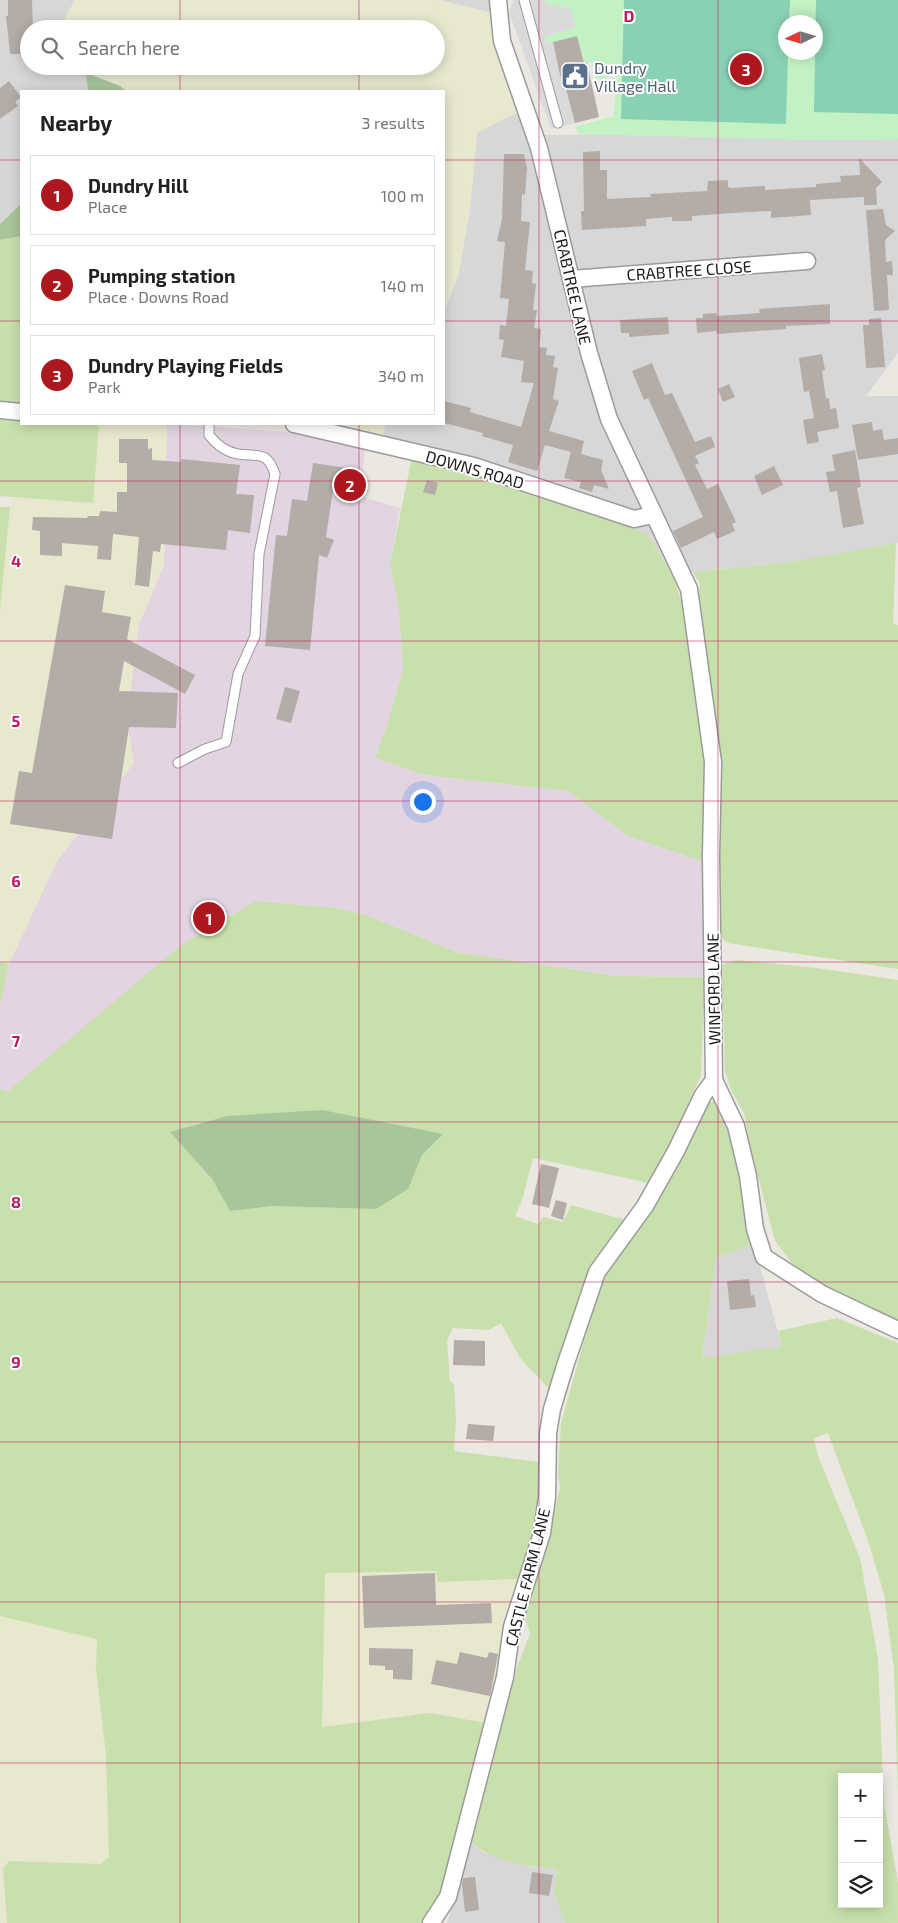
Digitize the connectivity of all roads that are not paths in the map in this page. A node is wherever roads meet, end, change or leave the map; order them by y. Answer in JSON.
{"nodes":[{"id":1,"x":498,"y":0,"type":"edge"},
{"id":2,"x":524,"y":0,"type":"edge"},
{"id":3,"x":558,"y":123,"type":"dead end"},
{"id":4,"x":807,"y":261,"type":"dead end"},
{"id":5,"x":571,"y":279,"type":"junction"},
{"id":6,"x":0,"y":410,"type":"edge"},
{"id":7,"x":20,"y":412,"type":"edge"},
{"id":8,"x":209,"y":425,"type":"edge"},
{"id":9,"x":298,"y":425,"type":"edge"},
{"id":10,"x":653,"y":515,"type":"junction"},
{"id":11,"x":677,"y":564,"type":"joint"},
{"id":12,"x":178,"y":762,"type":"dead end"},
{"id":13,"x":714,"y":1080,"type":"junction"},
{"id":14,"x":898,"y":1330,"type":"edge"},
{"id":15,"x":431,"y":1923,"type":"edge"}],
"edges":[{"from":1,"to":5,"type":"street","name":"CRABTREE LANE"},
{"from":2,"to":3,"type":"lane"},
{"from":4,"to":5,"type":"street","name":"CRABTREE CLOSE"},
{"from":5,"to":10,"type":"street","name":"CRABTREE LANE"},
{"from":6,"to":7,"type":"street"},
{"from":8,"to":12,"type":"lane"},
{"from":9,"to":10,"type":"street","name":"DOWNS ROAD"},
{"from":10,"to":11,"type":"street","name":"CRABTREE LANE"},
{"from":11,"to":13,"type":"street","name":"WINFORD LANE"},
{"from":13,"to":14,"type":"street","name":"WINFORD LANE"},
{"from":13,"to":15,"type":"street","name":"CASTLE FARM LANE"}]}
